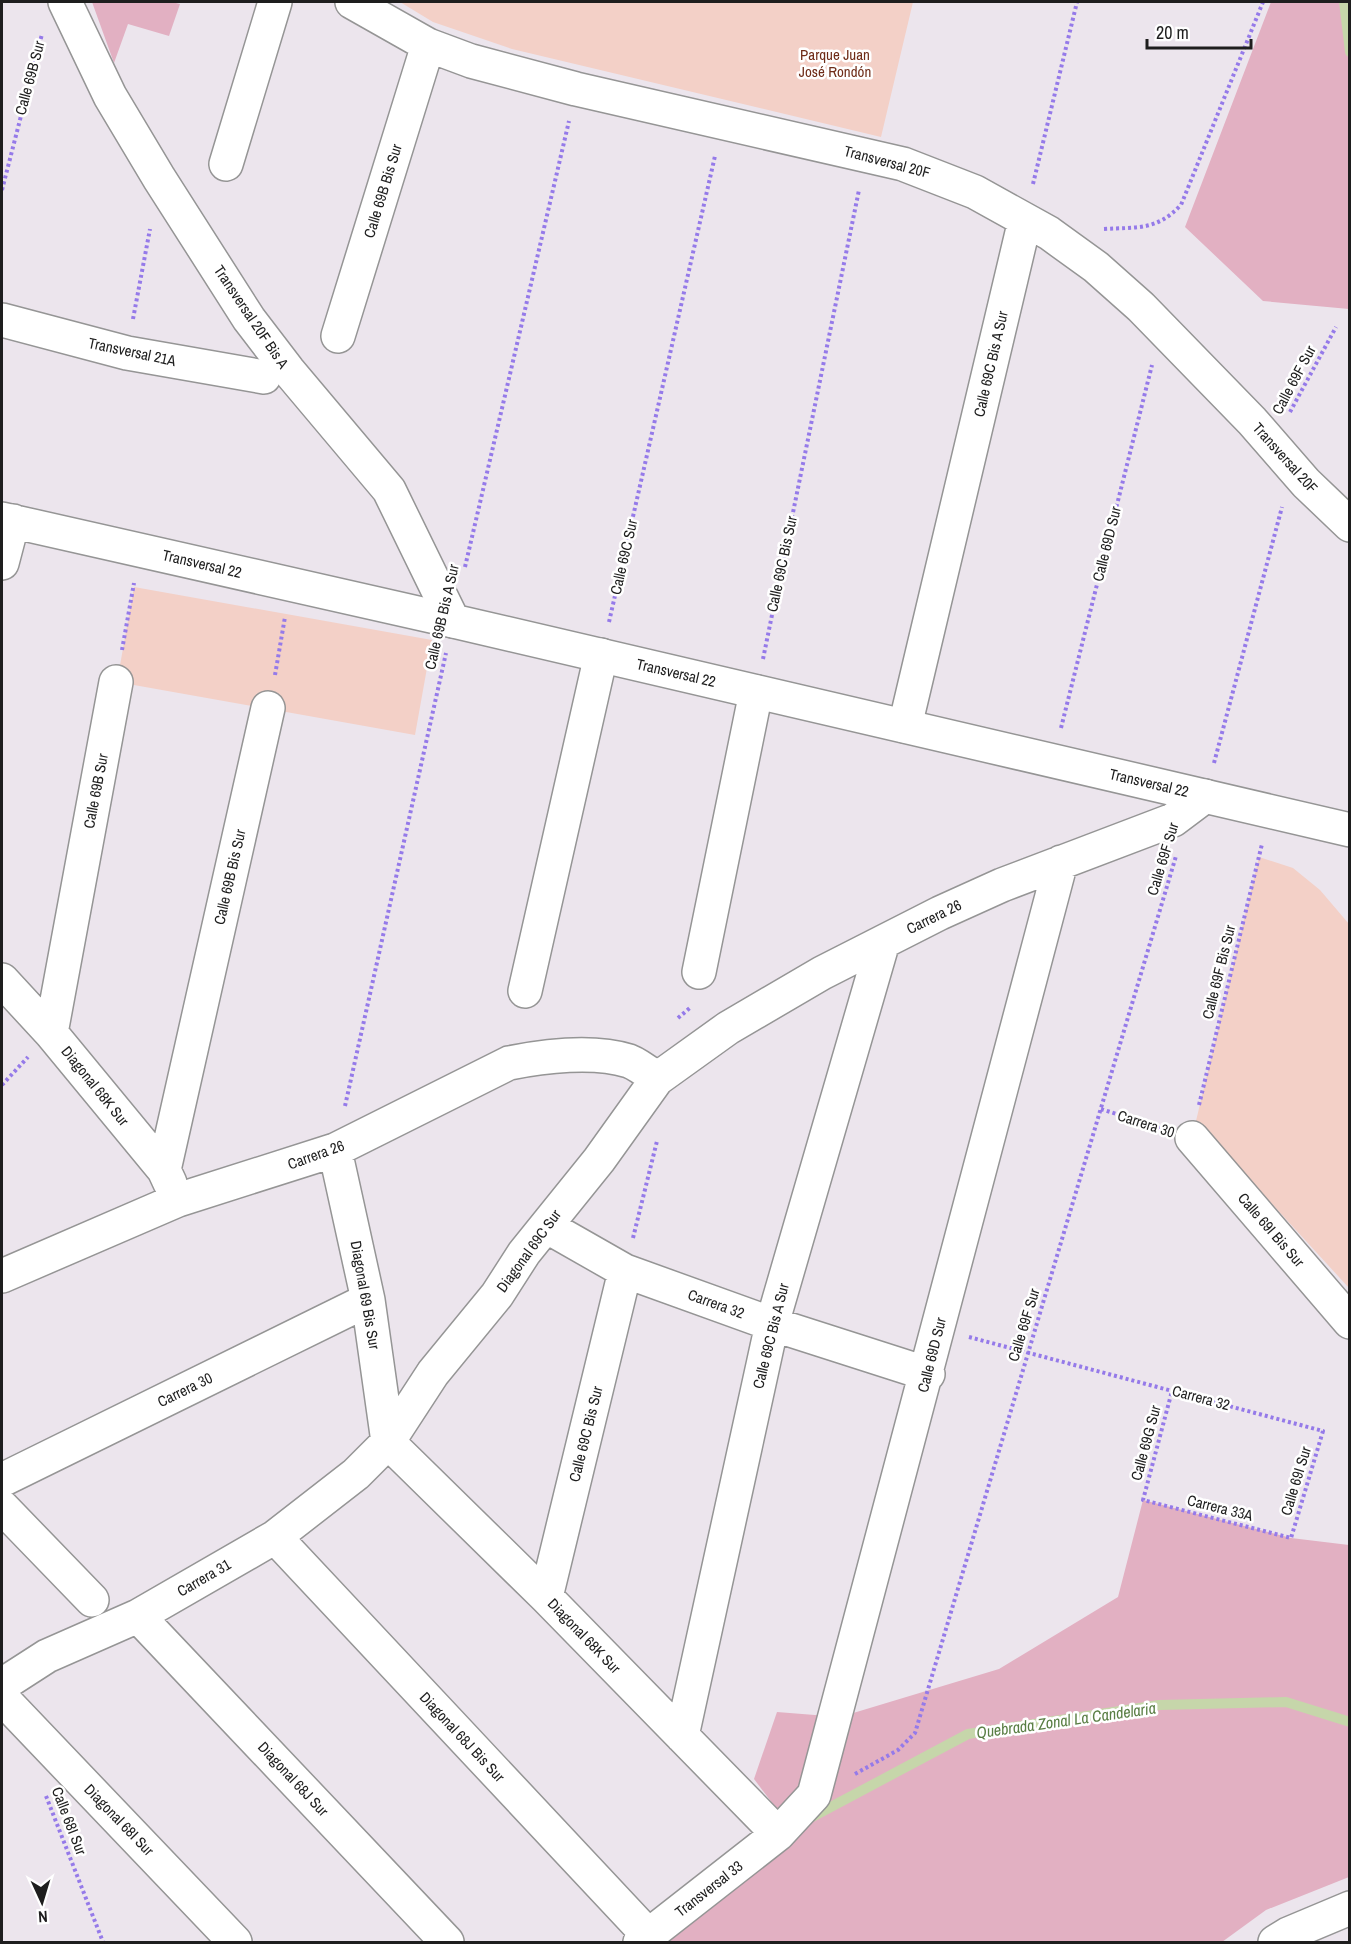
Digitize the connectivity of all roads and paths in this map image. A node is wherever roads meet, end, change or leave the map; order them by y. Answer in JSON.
{"nodes":[{"id":1,"x":275,"y":2,"type":"edge"},
{"id":2,"x":352,"y":2,"type":"edge"},
{"id":3,"x":1077,"y":2,"type":"edge"},
{"id":4,"x":1263,"y":2,"type":"edge"},
{"id":5,"x":55,"y":13,"type":"edge"},
{"id":6,"x":428,"y":45,"type":"junction"},
{"id":7,"x":576,"y":89,"type":"junction"},
{"id":8,"x":722,"y":123,"type":"junction"},
{"id":9,"x":866,"y":156,"type":"junction"},
{"id":10,"x":226,"y":164,"type":"dead end"},
{"id":11,"x":159,"y":178,"type":"junction"},
{"id":12,"x":2,"y":190,"type":"edge"},
{"id":13,"x":1025,"y":220,"type":"junction"},
{"id":14,"x":1103,"y":229,"type":"dead end"},
{"id":15,"x":2,"y":320,"type":"edge"},
{"id":16,"x":1336,"y":327,"type":"dead end"},
{"id":17,"x":1161,"y":328,"type":"junction"},
{"id":18,"x":338,"y":336,"type":"dead end"},
{"id":19,"x":127,"y":353,"type":"junction"},
{"id":20,"x":264,"y":377,"type":"dead end"},
{"id":21,"x":1282,"y":456,"type":"junction"},
{"id":22,"x":7,"y":520,"type":"edge"},
{"id":23,"x":1350,"y":525,"type":"edge"},
{"id":24,"x":140,"y":550,"type":"junction"},
{"id":25,"x":2,"y":563,"type":"edge"},
{"id":26,"x":291,"y":584,"type":"junction"},
{"id":27,"x":453,"y":621,"type":"junction"},
{"id":28,"x":602,"y":655,"type":"junction"},
{"id":29,"x":117,"y":682,"type":"joint"},
{"id":30,"x":756,"y":692,"type":"junction"},
{"id":31,"x":268,"y":708,"type":"joint"},
{"id":32,"x":905,"y":726,"type":"junction"},
{"id":33,"x":1053,"y":760,"type":"junction"},
{"id":34,"x":1198,"y":803,"type":"junction"},
{"id":35,"x":1270,"y":811,"type":"junction"},
{"id":36,"x":1346,"y":836,"type":"edge"},
{"id":37,"x":1061,"y":862,"type":"junction"},
{"id":38,"x":884,"y":942,"type":"junction"},
{"id":39,"x":699,"y":972,"type":"dead end"},
{"id":40,"x":2,"y":980,"type":"edge"},
{"id":41,"x":525,"y":991,"type":"dead end"},
{"id":42,"x":51,"y":1033,"type":"junction"},
{"id":43,"x":667,"y":1072,"type":"junction"},
{"id":44,"x":1101,"y":1109,"type":"junction"},
{"id":45,"x":1192,"y":1138,"type":"junction"},
{"id":46,"x":335,"y":1150,"type":"junction"},
{"id":47,"x":164,"y":1170,"type":"junction"},
{"id":48,"x":178,"y":1200,"type":"junction"},
{"id":49,"x":546,"y":1226,"type":"junction"},
{"id":50,"x":625,"y":1271,"type":"junction"},
{"id":51,"x":2,"y":1276,"type":"edge"},
{"id":52,"x":368,"y":1300,"type":"junction"},
{"id":53,"x":1350,"y":1322,"type":"edge"},
{"id":54,"x":772,"y":1324,"type":"junction"},
{"id":55,"x":939,"y":1329,"type":"junction"},
{"id":56,"x":1028,"y":1352,"type":"junction"},
{"id":57,"x":928,"y":1374,"type":"junction"},
{"id":58,"x":1172,"y":1391,"type":"junction"},
{"id":59,"x":1323,"y":1431,"type":"joint"},
{"id":60,"x":388,"y":1442,"type":"junction"},
{"id":61,"x":2,"y":1480,"type":"edge"},
{"id":62,"x":1143,"y":1500,"type":"joint"},
{"id":63,"x":2,"y":1507,"type":"edge"},
{"id":64,"x":275,"y":1537,"type":"junction"},
{"id":65,"x":1292,"y":1538,"type":"joint"},
{"id":66,"x":546,"y":1597,"type":"junction"},
{"id":67,"x":92,"y":1600,"type":"dead end"},
{"id":68,"x":138,"y":1616,"type":"junction"},
{"id":69,"x":2,"y":1685,"type":"edge"},
{"id":70,"x":2,"y":1698,"type":"edge"},
{"id":71,"x":682,"y":1736,"type":"junction"},
{"id":72,"x":43,"y":1787,"type":"dead end"},
{"id":73,"x":814,"y":1795,"type":"junction"},
{"id":74,"x":778,"y":1834,"type":"junction"},
{"id":75,"x":1350,"y":1908,"type":"edge"},
{"id":76,"x":645,"y":1939,"type":"edge"},
{"id":77,"x":103,"y":1942,"type":"edge"},
{"id":78,"x":236,"y":1942,"type":"edge"},
{"id":79,"x":447,"y":1942,"type":"edge"},
{"id":80,"x":1275,"y":1942,"type":"edge"}],
"edges":[{"from":1,"to":10,"type":"street"},
{"from":2,"to":6,"type":"street","name":"Transversal 20F"},
{"from":3,"to":13,"type":"path"},
{"from":4,"to":14,"type":"path"},
{"from":5,"to":11,"type":"street","name":"Transversal 20F Bis A"},
{"from":5,"to":12,"type":"path","name":"Calle 69B Sur"},
{"from":6,"to":7,"type":"street","name":"Transversal 20F"},
{"from":6,"to":18,"type":"street","name":"Calle 69B Bis Sur"},
{"from":7,"to":8,"type":"street","name":"Transversal 20F"},
{"from":7,"to":27,"type":"path","name":"Calle 69B Bis A Sur"},
{"from":8,"to":9,"type":"street","name":"Transversal 20F"},
{"from":8,"to":28,"type":"path","name":"Calle 69C Sur"},
{"from":9,"to":13,"type":"street","name":"Transversal 20F"},
{"from":9,"to":30,"type":"path","name":"Calle 69C Bis Sur"},
{"from":11,"to":19,"type":"path"},
{"from":11,"to":27,"type":"street","name":"Transversal 20F Bis A"},
{"from":13,"to":17,"type":"street","name":"Transversal 20F"},
{"from":13,"to":32,"type":"street","name":"Calle 69C Bis A Sur"},
{"from":15,"to":19,"type":"street","name":"Transversal 21A"},
{"from":16,"to":21,"type":"path","name":"Calle 69F Sur"},
{"from":17,"to":21,"type":"street","name":"Transversal 20F"},
{"from":17,"to":33,"type":"path","name":"Calle 69D Sur"},
{"from":19,"to":20,"type":"street","name":"Transversal 21A"},
{"from":21,"to":23,"type":"street","name":"Transversal 20F"},
{"from":21,"to":34,"type":"path","name":"Calle 69F Sur"},
{"from":22,"to":24,"type":"street","name":"Transversal 22"},
{"from":22,"to":25,"type":"street"},
{"from":24,"to":26,"type":"street","name":"Transversal 22"},
{"from":24,"to":29,"type":"path"},
{"from":26,"to":27,"type":"street","name":"Transversal 22"},
{"from":26,"to":31,"type":"path"},
{"from":27,"to":28,"type":"street","name":"Transversal 22"},
{"from":27,"to":46,"type":"path","name":"Calle 69B Bis A Sur"},
{"from":28,"to":30,"type":"street","name":"Transversal 22"},
{"from":28,"to":41,"type":"street"},
{"from":29,"to":42,"type":"street","name":"Calle 69B Sur"},
{"from":30,"to":32,"type":"street","name":"Transversal 22"},
{"from":30,"to":39,"type":"street"},
{"from":31,"to":47,"type":"street","name":"Calle 69B Bis Sur"},
{"from":32,"to":33,"type":"street","name":"Transversal 22"},
{"from":33,"to":34,"type":"street","name":"Transversal 22"},
{"from":34,"to":35,"type":"street","name":"Transversal 22"},
{"from":34,"to":37,"type":"street","name":"Carrera 26"},
{"from":34,"to":44,"type":"path","name":"Calle 69F Sur"},
{"from":35,"to":36,"type":"street","name":"Transversal 22"},
{"from":35,"to":45,"type":"path","name":"Calle 69F Bis Sur"},
{"from":37,"to":38,"type":"street","name":"Carrera 26"},
{"from":37,"to":55,"type":"street","name":"Calle 69D Sur"},
{"from":38,"to":43,"type":"street","name":"Carrera 26"},
{"from":38,"to":54,"type":"street","name":"Calle 69C Bis A Sur"},
{"from":40,"to":42,"type":"street","name":"Diagonal 68K Sur"},
{"from":42,"to":47,"type":"street","name":"Diagonal 68K Sur"},
{"from":43,"to":46,"type":"street","name":"Carrera 26"},
{"from":43,"to":49,"type":"street","name":"Diagonal 69C Sur"},
{"from":44,"to":45,"type":"path","name":"Carrera 30"},
{"from":44,"to":56,"type":"path","name":"Calle 69F Sur"},
{"from":45,"to":53,"type":"street","name":"Calle 69I Bis Sur"},
{"from":46,"to":48,"type":"street","name":"Carrera 26"},
{"from":46,"to":52,"type":"street","name":"Diagonal 69 Bis Sur"},
{"from":47,"to":48,"type":"street","name":"Diagonal 68K Sur"},
{"from":48,"to":51,"type":"street","name":"Carrera 26"},
{"from":49,"to":50,"type":"street","name":"Carrera 32"},
{"from":49,"to":60,"type":"street","name":"Diagonal 69C Sur"},
{"from":50,"to":54,"type":"street","name":"Carrera 32"},
{"from":50,"to":66,"type":"street","name":"Calle 69C Bis Sur"},
{"from":52,"to":60,"type":"street","name":"Diagonal 69 Bis Sur"},
{"from":52,"to":61,"type":"street","name":"Carrera 30"},
{"from":54,"to":57,"type":"street","name":"Carrera 32"},
{"from":54,"to":71,"type":"street","name":"Calle 69C Bis A Sur"},
{"from":55,"to":56,"type":"path","name":"Carrera 32"},
{"from":55,"to":57,"type":"street","name":"Calle 69D Sur"},
{"from":56,"to":58,"type":"path","name":"Carrera 32"},
{"from":56,"to":73,"type":"path","name":"Calle 69F Sur"},
{"from":57,"to":73,"type":"street","name":"Calle 69D Sur"},
{"from":58,"to":59,"type":"path","name":"Carrera 32"},
{"from":58,"to":62,"type":"path","name":"Calle 69G Sur"},
{"from":59,"to":65,"type":"path","name":"Calle 69I Sur"},
{"from":60,"to":64,"type":"street","name":"Carrera 31"},
{"from":60,"to":66,"type":"street","name":"Diagonal 68K Sur"},
{"from":62,"to":65,"type":"path","name":"Carrera 33A"},
{"from":63,"to":67,"type":"street"},
{"from":64,"to":68,"type":"street","name":"Carrera 31"},
{"from":64,"to":76,"type":"street","name":"Diagonal 68J Bis Sur"},
{"from":66,"to":71,"type":"street","name":"Diagonal 68K Sur"},
{"from":68,"to":69,"type":"street","name":"Carrera 31"},
{"from":68,"to":79,"type":"street","name":"Diagonal 68J Sur"},
{"from":70,"to":78,"type":"street","name":"Diagonal 68I Sur"},
{"from":71,"to":74,"type":"street","name":"Diagonal 68K Sur"},
{"from":72,"to":77,"type":"path","name":"Calle 68I Sur"},
{"from":73,"to":74,"type":"street","name":"Calle 69D Sur"},
{"from":74,"to":76,"type":"street","name":"Transversal 33"},
{"from":75,"to":80,"type":"street"}]}
